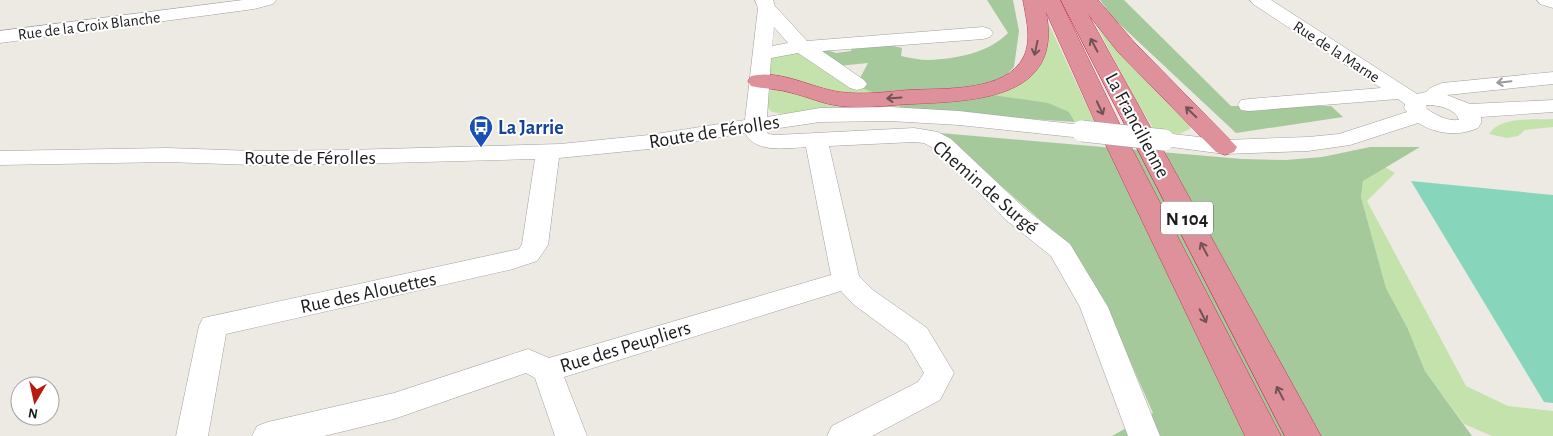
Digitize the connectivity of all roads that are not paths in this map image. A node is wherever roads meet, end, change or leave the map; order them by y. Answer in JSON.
{"nodes":[{"id":1,"x":267,"y":0,"type":"edge"},
{"id":2,"x":1033,"y":0,"type":"edge"},
{"id":3,"x":1050,"y":0,"type":"edge"},
{"id":4,"x":1071,"y":0,"type":"edge"},
{"id":5,"x":1088,"y":0,"type":"edge"},
{"id":6,"x":1259,"y":0,"type":"edge"},
{"id":7,"x":1546,"y":0,"type":"edge"},
{"id":8,"x":766,"y":4,"type":"edge"},
{"id":9,"x":1553,"y":4,"type":"edge"},
{"id":10,"x":983,"y":33,"type":"dead end"},
{"id":11,"x":0,"y":36,"type":"edge"},
{"id":12,"x":802,"y":46,"type":"junction"},
{"id":13,"x":761,"y":54,"type":"junction"},
{"id":14,"x":1553,"y":78,"type":"edge"},
{"id":15,"x":760,"y":81,"type":"junction"},
{"id":16,"x":857,"y":84,"type":"dead end"},
{"id":17,"x":1418,"y":102,"type":"junction"},
{"id":18,"x":1249,"y":105,"type":"dead end"},
{"id":19,"x":1553,"y":106,"type":"edge"},
{"id":20,"x":756,"y":124,"type":"junction"},
{"id":21,"x":816,"y":140,"type":"junction"},
{"id":22,"x":1225,"y":147,"type":"junction"},
{"id":23,"x":548,"y":152,"type":"junction"},
{"id":24,"x":0,"y":158,"type":"edge"},
{"id":25,"x":846,"y":280,"type":"junction"},
{"id":26,"x":547,"y":370,"type":"junction"},
{"id":27,"x":192,"y":436,"type":"edge"},
{"id":28,"x":268,"y":436,"type":"edge"},
{"id":29,"x":570,"y":436,"type":"edge"},
{"id":30,"x":843,"y":436,"type":"edge"},
{"id":31,"x":1144,"y":436,"type":"edge"},
{"id":32,"x":1263,"y":436,"type":"edge"},
{"id":33,"x":1303,"y":436,"type":"edge"}],
"edges":[{"from":1,"to":11,"type":"street","name":"Rue de la Croix Blanche"},
{"from":2,"to":15,"type":"highway","one_way":true},
{"from":3,"to":32,"type":"highway","name":"La Francilienne","number":"N 104","one_way":true},
{"from":33,"to":4,"type":"highway","name":"La Francilienne","number":"N 104","one_way":true},
{"from":22,"to":5,"type":"highway","one_way":true},
{"from":6,"to":17,"type":"street","name":"Rue de la Marne"},
{"from":7,"to":9,"type":"street"},
{"from":8,"to":12,"type":"street"},
{"from":8,"to":13,"type":"street"},
{"from":10,"to":12,"type":"street"},
{"from":12,"to":13,"type":"street"},
{"from":12,"to":16,"type":"street"},
{"from":13,"to":15,"type":"street"},
{"from":14,"to":17,"type":"street","name":"Route de Férolles","one_way":true},
{"from":15,"to":20,"type":"street"},
{"from":17,"to":18,"type":"street","name":"Route de Férolles"},
{"from":17,"to":19,"type":"street"},
{"from":17,"to":22,"type":"street","name":"Route de Férolles"},
{"from":20,"to":21,"type":"street","name":"Chemin de Surgé"},
{"from":20,"to":22,"type":"street","name":"Route de Férolles","bridge":true},
{"from":20,"to":23,"type":"street","name":"Route de Férolles"},
{"from":21,"to":25,"type":"street"},
{"from":21,"to":31,"type":"street","name":"Chemin de Surgé"},
{"from":23,"to":24,"type":"street","name":"Route de Férolles"},
{"from":23,"to":27,"type":"street","name":"Rue des Alouettes"},
{"from":25,"to":26,"type":"street","name":"Rue des Peupliers"},
{"from":25,"to":30,"type":"street"},
{"from":26,"to":28,"type":"street","name":"Rue des Peupliers"},
{"from":26,"to":29,"type":"street"}]}
